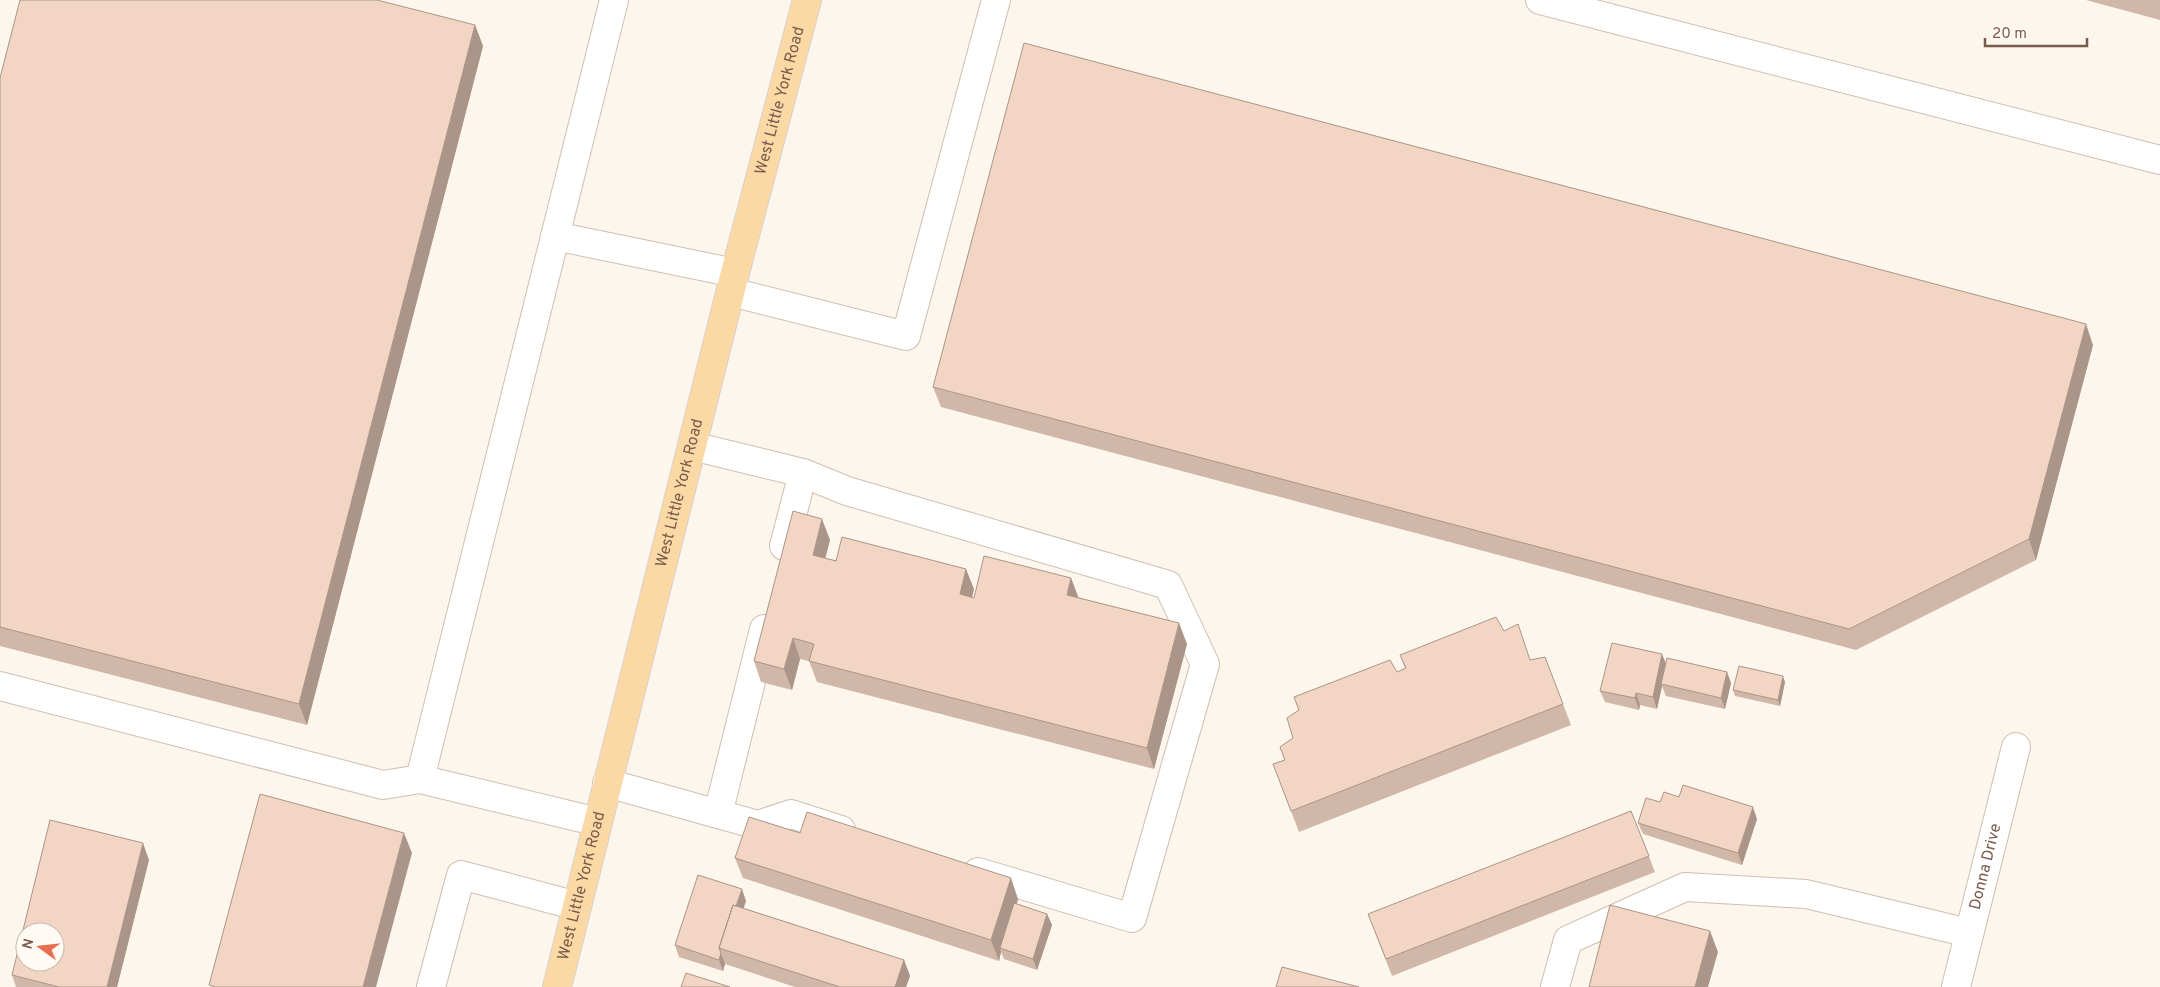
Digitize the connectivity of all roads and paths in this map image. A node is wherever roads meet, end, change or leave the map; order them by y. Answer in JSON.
{"nodes":[{"id":1,"x":614,"y":0,"type":"edge"},
{"id":2,"x":805,"y":0,"type":"edge"},
{"id":3,"x":996,"y":0,"type":"edge"},
{"id":4,"x":1540,"y":0,"type":"edge"},
{"id":5,"x":2160,"y":160,"type":"edge"},
{"id":6,"x":555,"y":236,"type":"junction"},
{"id":7,"x":733,"y":283,"type":"junction"},
{"id":8,"x":692,"y":446,"type":"junction"},
{"id":9,"x":802,"y":472,"type":"junction"},
{"id":10,"x":779,"y":568,"type":"edge"},
{"id":11,"x":770,"y":606,"type":"edge"},
{"id":12,"x":0,"y":686,"type":"edge"},
{"id":13,"x":2016,"y":746,"type":"dead end"},
{"id":14,"x":420,"y":778,"type":"junction"},
{"id":15,"x":607,"y":783,"type":"junction"},
{"id":16,"x":718,"y":814,"type":"junction"},
{"id":17,"x":598,"y":822,"type":"junction"},
{"id":18,"x":866,"y":838,"type":"edge"},
{"id":19,"x":950,"y":864,"type":"edge"},
{"id":20,"x":577,"y":906,"type":"junction"},
{"id":21,"x":1969,"y":933,"type":"junction"},
{"id":22,"x":431,"y":987,"type":"edge"},
{"id":23,"x":556,"y":987,"type":"edge"},
{"id":24,"x":1555,"y":987,"type":"edge"},
{"id":25,"x":1956,"y":987,"type":"edge"}],
"edges":[{"from":1,"to":6,"type":"street"},
{"from":2,"to":7,"type":"main road","name":"West Little York Road"},
{"from":3,"to":7,"type":"street"},
{"from":4,"to":5,"type":"street"},
{"from":6,"to":7,"type":"street"},
{"from":6,"to":14,"type":"street"},
{"from":7,"to":8,"type":"main road","name":"West Little York Road"},
{"from":8,"to":9,"type":"street"},
{"from":8,"to":15,"type":"main road","name":"West Little York Road"},
{"from":9,"to":10,"type":"street"},
{"from":9,"to":19,"type":"street"},
{"from":11,"to":16,"type":"street"},
{"from":12,"to":14,"type":"street"},
{"from":13,"to":21,"type":"street","name":"Donna Drive"},
{"from":14,"to":17,"type":"street"},
{"from":15,"to":16,"type":"street"},
{"from":15,"to":17,"type":"main road","name":"West Little York Road"},
{"from":16,"to":18,"type":"street"},
{"from":17,"to":20,"type":"main road","name":"West Little York Road"},
{"from":20,"to":22,"type":"street"},
{"from":20,"to":23,"type":"main road","name":"West Little York Road"},
{"from":21,"to":24,"type":"street"},
{"from":21,"to":25,"type":"street","name":"Donna Drive"}]}
